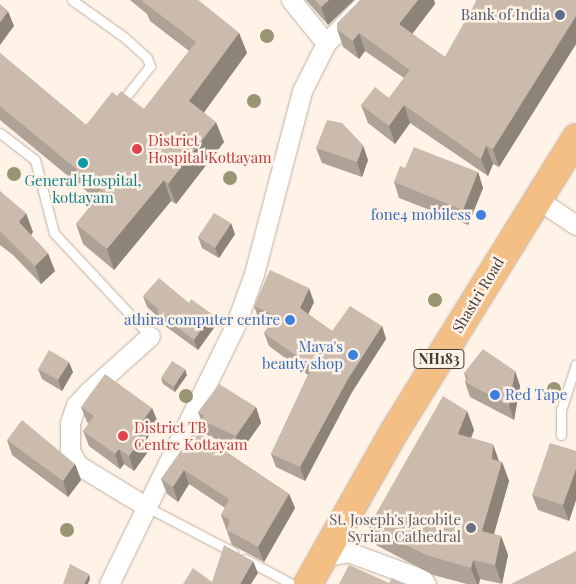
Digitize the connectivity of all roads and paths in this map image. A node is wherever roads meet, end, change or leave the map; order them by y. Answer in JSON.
{"nodes":[{"id":1,"x":72,"y":0,"type":"edge"},
{"id":2,"x":291,"y":0,"type":"edge"},
{"id":3,"x":368,"y":0,"type":"edge"},
{"id":4,"x":326,"y":43,"type":"junction"},
{"id":5,"x":114,"y":108,"type":"edge"},
{"id":6,"x":0,"y":133,"type":"edge"},
{"id":7,"x":576,"y":138,"type":"edge"},
{"id":8,"x":576,"y":171,"type":"edge"},
{"id":9,"x":544,"y":204,"type":"junction"},
{"id":10,"x":576,"y":225,"type":"edge"},
{"id":11,"x":150,"y":336,"type":"joint"},
{"id":12,"x":576,"y":364,"type":"edge"},
{"id":13,"x":560,"y":435,"type":"dead end"},
{"id":14,"x":147,"y":507,"type":"junction"},
{"id":15,"x":336,"y":555,"type":"junction"},
{"id":16,"x":109,"y":584,"type":"edge"},
{"id":17,"x":292,"y":584,"type":"edge"},
{"id":18,"x":308,"y":584,"type":"edge"},
{"id":19,"x":329,"y":584,"type":"edge"},
{"id":20,"x":426,"y":584,"type":"edge"}],
"edges":[{"from":1,"to":5,"type":"lane"},
{"from":2,"to":4,"type":"street"},
{"from":3,"to":4,"type":"street"},
{"from":4,"to":14,"type":"street"},
{"from":6,"to":11,"type":"lane"},
{"from":7,"to":9,"type":"highway","name":"Shastri Road","number":"NH183"},
{"from":8,"to":9,"type":"highway","name":"Shastri Road","number":"NH183"},
{"from":9,"to":10,"type":"street"},
{"from":9,"to":15,"type":"highway","name":"Shastri Road","number":"NH183"},
{"from":11,"to":14,"type":"street"},
{"from":12,"to":13,"type":"lane"},
{"from":14,"to":16,"type":"street"},
{"from":14,"to":17,"type":"lane"},
{"from":15,"to":18,"type":"highway","name":"Shastri Road","number":"NH183"},
{"from":15,"to":19,"type":"highway","name":"Shastri Road","number":"NH183"},
{"from":15,"to":20,"type":"street"}]}
